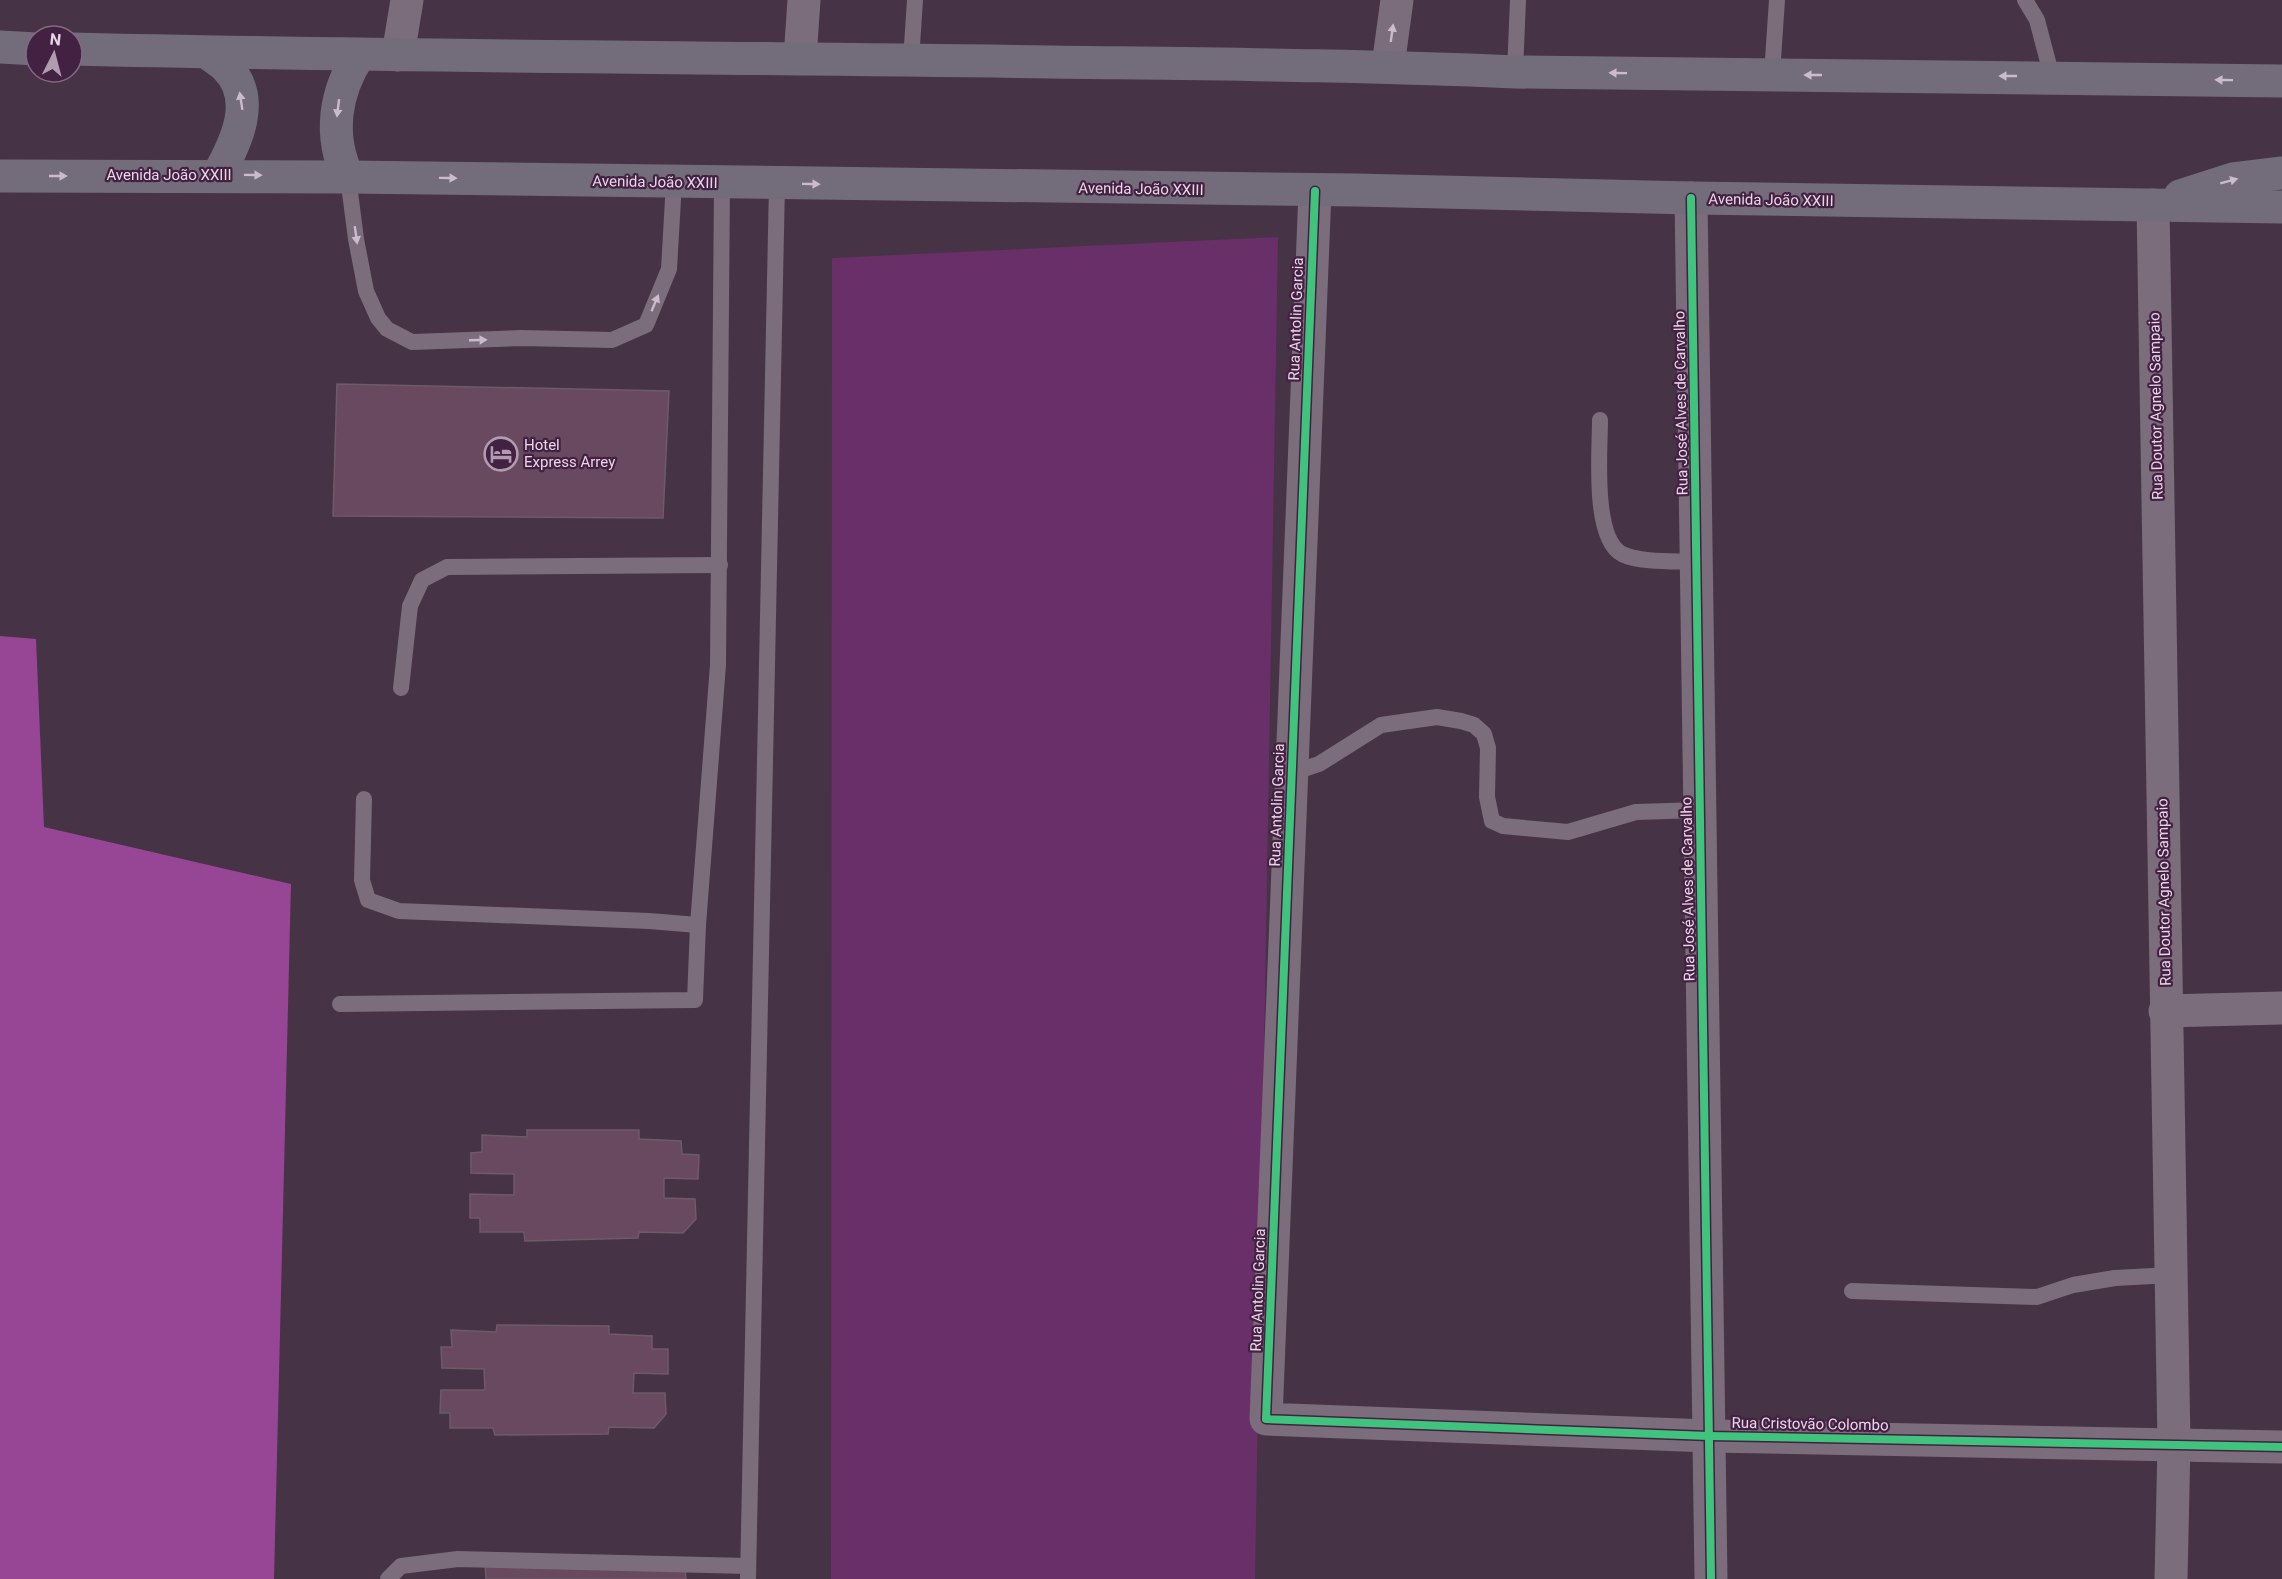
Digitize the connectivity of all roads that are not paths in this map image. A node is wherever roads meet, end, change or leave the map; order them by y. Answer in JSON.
{"nodes":[{"id":1,"x":407,"y":0,"type":"edge"},
{"id":2,"x":804,"y":0,"type":"edge"},
{"id":3,"x":915,"y":0,"type":"edge"},
{"id":4,"x":1397,"y":0,"type":"edge"},
{"id":5,"x":1518,"y":0,"type":"edge"},
{"id":6,"x":1777,"y":0,"type":"edge"},
{"id":7,"x":2025,"y":0,"type":"edge"},
{"id":8,"x":0,"y":47,"type":"edge"},
{"id":9,"x":24,"y":48,"type":"edge"},
{"id":10,"x":84,"y":49,"type":"edge"},
{"id":11,"x":208,"y":53,"type":"junction"},
{"id":12,"x":359,"y":55,"type":"junction"},
{"id":13,"x":398,"y":56,"type":"junction"},
{"id":14,"x":800,"y":58,"type":"junction"},
{"id":15,"x":910,"y":60,"type":"junction"},
{"id":16,"x":1388,"y":66,"type":"junction"},
{"id":17,"x":1515,"y":72,"type":"junction"},
{"id":18,"x":1772,"y":74,"type":"junction"},
{"id":19,"x":2052,"y":77,"type":"junction"},
{"id":20,"x":2282,"y":81,"type":"edge"},
{"id":21,"x":2282,"y":173,"type":"edge"},
{"id":22,"x":218,"y":175,"type":"junction"},
{"id":23,"x":0,"y":176,"type":"edge"},
{"id":24,"x":348,"y":177,"type":"junction"},
{"id":25,"x":674,"y":182,"type":"junction"},
{"id":26,"x":723,"y":183,"type":"junction"},
{"id":27,"x":777,"y":184,"type":"junction"},
{"id":28,"x":1315,"y":191,"type":"junction"},
{"id":29,"x":1691,"y":198,"type":"junction"},
{"id":30,"x":2153,"y":205,"type":"junction"},
{"id":31,"x":2282,"y":207,"type":"edge"},
{"id":32,"x":1600,"y":420,"type":"dead end"},
{"id":33,"x":1696,"y":562,"type":"junction"},
{"id":34,"x":720,"y":565,"type":"junction"},
{"id":35,"x":401,"y":688,"type":"dead end"},
{"id":36,"x":1292,"y":773,"type":"junction"},
{"id":37,"x":364,"y":799,"type":"dead end"},
{"id":38,"x":1700,"y":810,"type":"junction"},
{"id":39,"x":698,"y":925,"type":"junction"},
{"id":40,"x":340,"y":1004,"type":"dead end"},
{"id":41,"x":2282,"y":1008,"type":"edge"},
{"id":42,"x":2165,"y":1011,"type":"junction"},
{"id":43,"x":2170,"y":1275,"type":"junction"},
{"id":44,"x":1852,"y":1291,"type":"dead end"},
{"id":45,"x":1266,"y":1419,"type":"joint"},
{"id":46,"x":1709,"y":1436,"type":"junction"},
{"id":47,"x":2174,"y":1444,"type":"junction"},
{"id":48,"x":2282,"y":1447,"type":"edge"},
{"id":49,"x":748,"y":1573,"type":"edge"},
{"id":50,"x":388,"y":1579,"type":"edge"},
{"id":51,"x":1712,"y":1579,"type":"edge"},
{"id":52,"x":2170,"y":1579,"type":"edge"}],
"edges":[{"from":1,"to":13,"type":"street"},
{"from":2,"to":14,"type":"street"},
{"from":3,"to":15,"type":"lane"},
{"from":16,"to":4,"type":"street","one_way":true},
{"from":5,"to":17,"type":"lane"},
{"from":6,"to":18,"type":"lane"},
{"from":7,"to":19,"type":"lane"},
{"from":8,"to":9,"type":"main road"},
{"from":10,"to":11,"type":"main road"},
{"from":11,"to":12,"type":"main road"},
{"from":22,"to":11,"type":"main road","one_way":true},
{"from":12,"to":13,"type":"main road"},
{"from":12,"to":24,"type":"main road","one_way":true},
{"from":13,"to":14,"type":"main road"},
{"from":14,"to":15,"type":"main road"},
{"from":15,"to":16,"type":"main road"},
{"from":16,"to":17,"type":"main road"},
{"from":18,"to":17,"type":"main road","one_way":true},
{"from":19,"to":18,"type":"main road","one_way":true},
{"from":20,"to":19,"type":"main road","one_way":true},
{"from":30,"to":21,"type":"main road","one_way":true},
{"from":23,"to":22,"type":"main road","name":"Avenida João XXIII","one_way":true},
{"from":22,"to":24,"type":"main road","name":"Avenida João XXIII","one_way":true},
{"from":24,"to":25,"type":"main road","name":"Avenida João XXIII","one_way":true},
{"from":24,"to":25,"type":"lane","one_way":true},
{"from":25,"to":26,"type":"main road","name":"Avenida João XXIII"},
{"from":26,"to":27,"type":"main road","name":"Avenida João XXIII"},
{"from":26,"to":34,"type":"lane"},
{"from":27,"to":28,"type":"main road","name":"Avenida João XXIII","one_way":true},
{"from":27,"to":49,"type":"lane"},
{"from":28,"to":29,"type":"main road","name":"Avenida João XXIII"},
{"from":28,"to":36,"type":"street","name":"Rua Antolin Garcia"},
{"from":29,"to":30,"type":"main road","name":"Avenida João XXIII"},
{"from":29,"to":33,"type":"street","name":"Rua José Alves de Carvalho"},
{"from":30,"to":31,"type":"main road","name":"Avenida João XXIII"},
{"from":30,"to":42,"type":"street","name":"Rua Doutor Agnelo Sampaio"},
{"from":32,"to":33,"type":"lane"},
{"from":33,"to":38,"type":"street","name":"Rua José Alves de Carvalho"},
{"from":34,"to":35,"type":"lane"},
{"from":34,"to":39,"type":"lane"},
{"from":36,"to":38,"type":"lane"},
{"from":36,"to":45,"type":"street","name":"Rua Antolin Garcia"},
{"from":37,"to":39,"type":"lane"},
{"from":38,"to":46,"type":"street","name":"Rua José Alves de Carvalho"},
{"from":39,"to":40,"type":"lane"},
{"from":41,"to":42,"type":"street"},
{"from":42,"to":43,"type":"street","name":"Rua Doutor Agnelo Sampaio"},
{"from":43,"to":44,"type":"lane"},
{"from":43,"to":47,"type":"street","name":"Rua Doutor Agnelo Sampaio"},
{"from":45,"to":46,"type":"street","name":"Rua Cristovão Colombo"},
{"from":46,"to":47,"type":"street","name":"Rua Cristovão Colombo"},
{"from":46,"to":51,"type":"street","name":"Rua José Alves de Carvalho"},
{"from":47,"to":48,"type":"street","name":"Rua Cristovão Colombo"},
{"from":47,"to":52,"type":"street","name":"Rua Doutor Agnelo Sampaio"},
{"from":49,"to":50,"type":"lane"}]}
